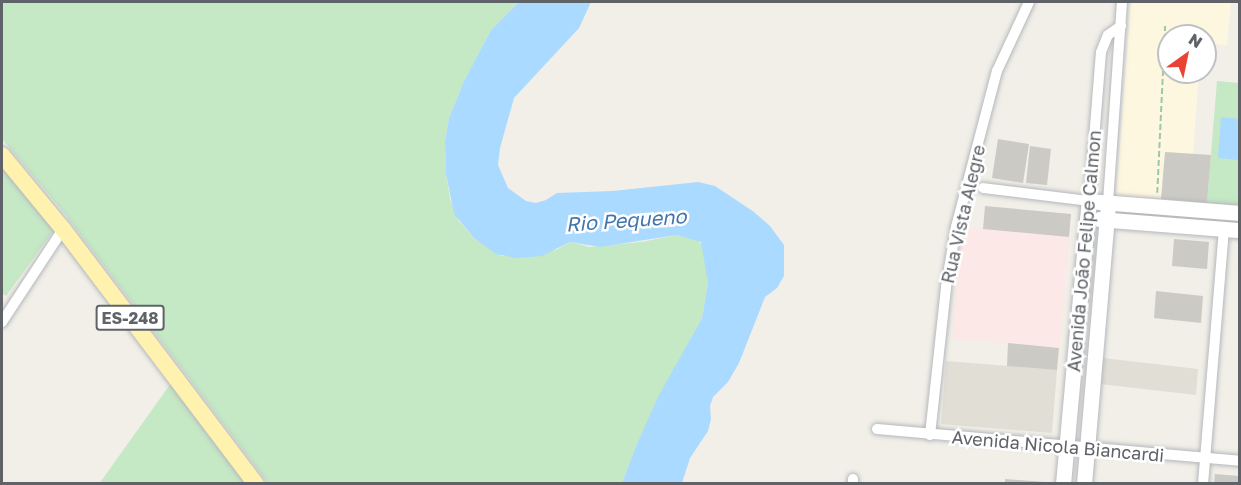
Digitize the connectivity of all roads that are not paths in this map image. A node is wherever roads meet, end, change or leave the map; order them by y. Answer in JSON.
{"nodes":[{"id":1,"x":1029,"y":2,"type":"edge"},
{"id":2,"x":1122,"y":2,"type":"edge"},
{"id":3,"x":1120,"y":26,"type":"junction"},
{"id":4,"x":2,"y":155,"type":"edge"},
{"id":5,"x":983,"y":188,"type":"dead end"},
{"id":6,"x":1089,"y":201,"type":"junction"},
{"id":7,"x":1108,"y":202,"type":"junction"},
{"id":8,"x":1210,"y":210,"type":"junction"},
{"id":9,"x":1239,"y":213,"type":"edge"},
{"id":10,"x":1087,"y":218,"type":"junction"},
{"id":11,"x":1107,"y":219,"type":"junction"},
{"id":12,"x":63,"y":229,"type":"junction"},
{"id":13,"x":1232,"y":229,"type":"edge"},
{"id":14,"x":2,"y":322,"type":"edge"},
{"id":15,"x":877,"y":429,"type":"dead end"},
{"id":16,"x":930,"y":435,"type":"junction"},
{"id":17,"x":1066,"y":446,"type":"junction"},
{"id":18,"x":1087,"y":448,"type":"junction"},
{"id":19,"x":1206,"y":458,"type":"junction"},
{"id":20,"x":1239,"y":461,"type":"edge"},
{"id":21,"x":256,"y":483,"type":"edge"},
{"id":22,"x":1063,"y":483,"type":"edge"},
{"id":23,"x":1084,"y":483,"type":"edge"},
{"id":24,"x":1203,"y":483,"type":"edge"}],
"edges":[{"from":1,"to":16,"type":"street","name":"Rua Vista Alegre"},
{"from":2,"to":3,"type":"street","name":"Avenida João Felipe Calmon"},
{"from":3,"to":6,"type":"street","name":"Avenida João Felipe Calmon"},
{"from":3,"to":7,"type":"street","name":"Avenida João Felipe Calmon"},
{"from":4,"to":12,"type":"main road","number":"ES-248"},
{"from":5,"to":6,"type":"street"},
{"from":6,"to":7,"type":"main road"},
{"from":6,"to":10,"type":"main road","name":"Avenida João Felipe Calmon"},
{"from":7,"to":8,"type":"main road"},
{"from":7,"to":11,"type":"main road","name":"Avenida João Felipe Calmon"},
{"from":8,"to":9,"type":"main road"},
{"from":8,"to":13,"type":"main road"},
{"from":10,"to":11,"type":"main road"},
{"from":10,"to":17,"type":"main road","name":"Avenida João Felipe Calmon"},
{"from":11,"to":13,"type":"main road"},
{"from":11,"to":18,"type":"main road","name":"Avenida João Felipe Calmon"},
{"from":12,"to":14,"type":"street"},
{"from":12,"to":21,"type":"main road","number":"ES-248"},
{"from":13,"to":19,"type":"street"},
{"from":15,"to":16,"type":"street","name":"Avenida Nicola Biancardi"},
{"from":16,"to":17,"type":"street","name":"Avenida Nicola Biancardi"},
{"from":17,"to":18,"type":"street","name":"Avenida Nicola Biancardi"},
{"from":17,"to":22,"type":"main road","name":"Avenida João Felipe Calmon"},
{"from":18,"to":19,"type":"street","name":"Avenida Nicola Biancardi"},
{"from":18,"to":23,"type":"main road","name":"Avenida João Felipe Calmon"},
{"from":19,"to":20,"type":"street","name":"Avenida Nicola Biancardi"},
{"from":19,"to":24,"type":"street"}]}
